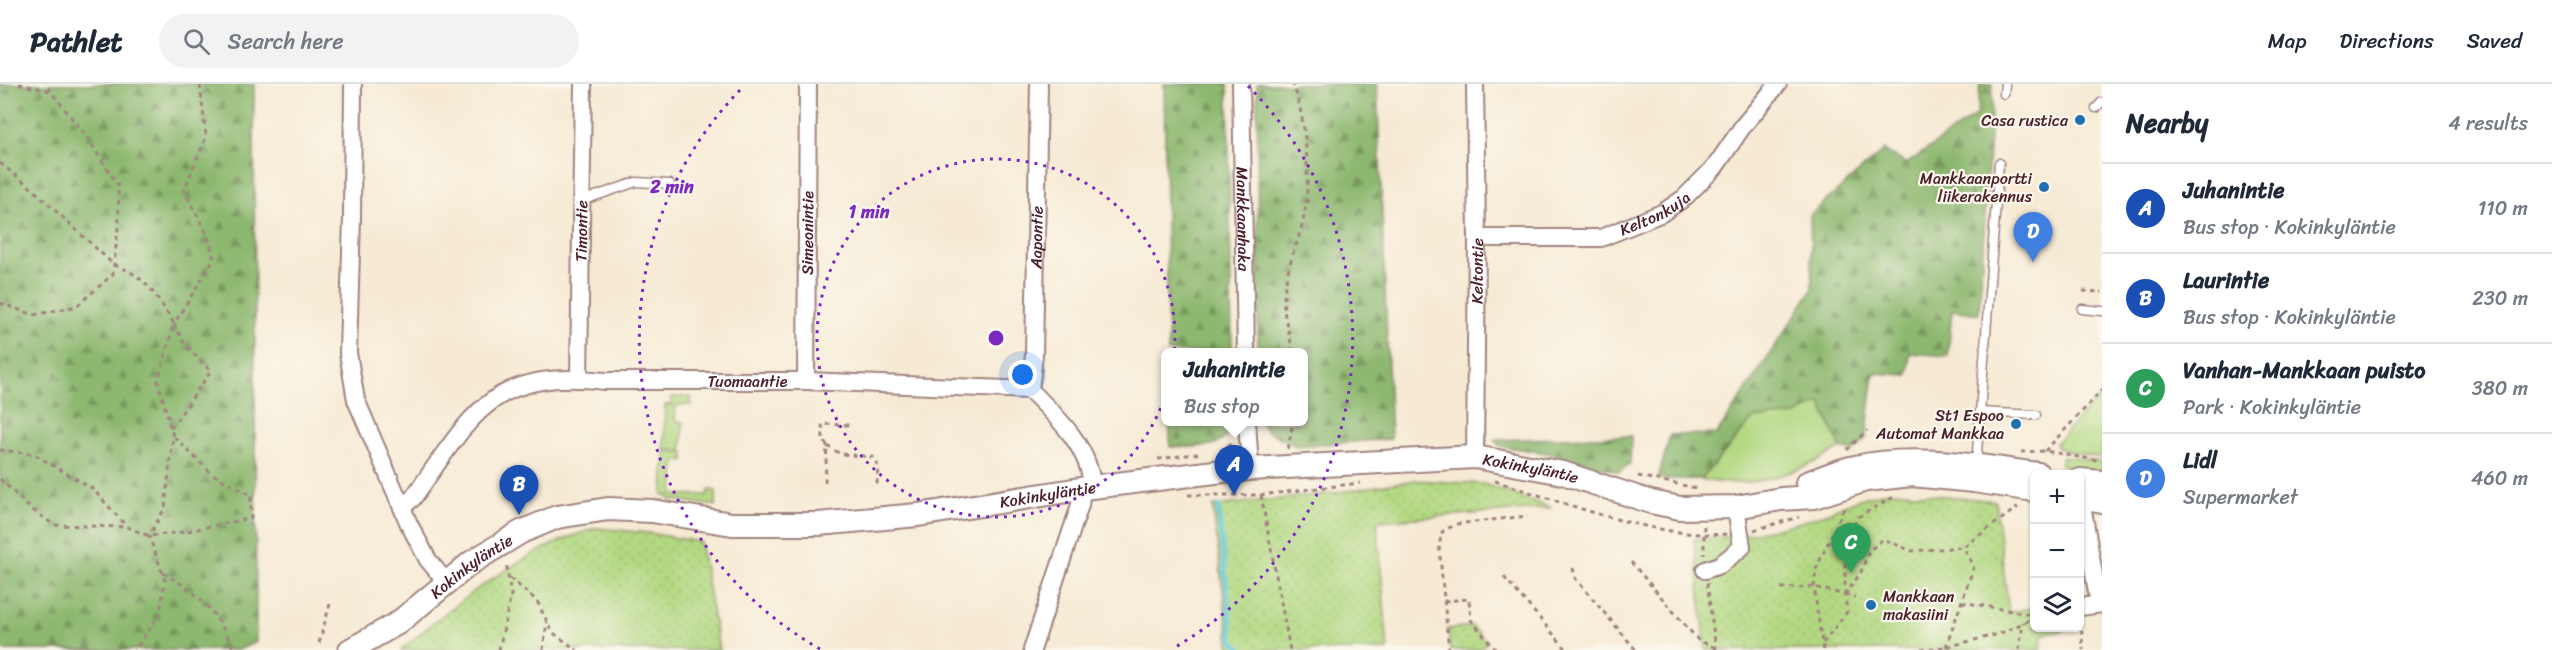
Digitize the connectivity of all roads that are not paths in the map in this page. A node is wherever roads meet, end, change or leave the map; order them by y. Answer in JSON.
{"nodes":[{"id":1,"x":353,"y":84,"type":"edge"},
{"id":2,"x":583,"y":84,"type":"edge"},
{"id":3,"x":808,"y":84,"type":"edge"},
{"id":4,"x":1039,"y":84,"type":"edge"},
{"id":5,"x":1241,"y":84,"type":"edge"},
{"id":6,"x":1475,"y":84,"type":"edge"},
{"id":7,"x":1778,"y":84,"type":"edge"},
{"id":8,"x":2005,"y":84,"type":"edge"},
{"id":9,"x":2004,"y":94,"type":"dead end"},
{"id":10,"x":1999,"y":162,"type":"dead end"},
{"id":11,"x":670,"y":184,"type":"dead end"},
{"id":12,"x":581,"y":201,"type":"junction"},
{"id":13,"x":1478,"y":238,"type":"junction"},
{"id":14,"x":2082,"y":309,"type":"dead end"},
{"id":15,"x":2102,"y":311,"type":"edge"},
{"id":16,"x":1246,"y":348,"type":"edge"},
{"id":17,"x":579,"y":378,"type":"junction"},
{"id":18,"x":806,"y":381,"type":"junction"},
{"id":19,"x":1030,"y":390,"type":"junction"},
{"id":20,"x":1980,"y":412,"type":"junction"},
{"id":21,"x":2036,"y":415,"type":"dead end"},
{"id":22,"x":1248,"y":429,"type":"edge"},
{"id":23,"x":1474,"y":457,"type":"junction"},
{"id":24,"x":1250,"y":468,"type":"junction"},
{"id":25,"x":1975,"y":473,"type":"junction"},
{"id":26,"x":2030,"y":474,"type":"edge"},
{"id":27,"x":2102,"y":482,"type":"edge"},
{"id":28,"x":1087,"y":488,"type":"junction"},
{"id":29,"x":2084,"y":494,"type":"edge"},
{"id":30,"x":2030,"y":496,"type":"edge"},
{"id":31,"x":402,"y":507,"type":"junction"},
{"id":32,"x":1736,"y":507,"type":"junction"},
{"id":33,"x":1705,"y":570,"type":"dead end"},
{"id":34,"x":447,"y":583,"type":"junction"},
{"id":35,"x":2101,"y":604,"type":"edge"},
{"id":36,"x":2084,"y":611,"type":"edge"},
{"id":37,"x":350,"y":650,"type":"edge"},
{"id":38,"x":1032,"y":650,"type":"edge"}],
"edges":[{"from":1,"to":31,"type":"street"},
{"from":2,"to":12,"type":"street","name":"Timontie"},
{"from":3,"to":18,"type":"street","name":"Simeonintie"},
{"from":4,"to":19,"type":"street","name":"Aapontie"},
{"from":5,"to":16,"type":"street","name":"Mankkaanhaka"},
{"from":6,"to":13,"type":"street","name":"Keltontie"},
{"from":7,"to":13,"type":"street","name":"Keltonkuja"},
{"from":8,"to":9,"type":"lane"},
{"from":10,"to":20,"type":"lane"},
{"from":11,"to":12,"type":"lane"},
{"from":12,"to":17,"type":"street","name":"Timontie"},
{"from":13,"to":23,"type":"street","name":"Keltontie"},
{"from":14,"to":15,"type":"lane"},
{"from":17,"to":18,"type":"street","name":"Tuomaantie"},
{"from":17,"to":31,"type":"street","name":"Tuomaantie"},
{"from":18,"to":19,"type":"street","name":"Tuomaantie"},
{"from":19,"to":28,"type":"street"},
{"from":20,"to":21,"type":"lane"},
{"from":20,"to":25,"type":"lane"},
{"from":22,"to":24,"type":"street"},
{"from":23,"to":24,"type":"main road","name":"Kokinkyläntie"},
{"from":23,"to":32,"type":"main road","name":"Kokinkyläntie"},
{"from":24,"to":28,"type":"main road","name":"Kokinkyläntie"},
{"from":25,"to":26,"type":"main road","name":"Kokinkyläntie"},
{"from":25,"to":30,"type":"main road","name":"Kokinkyläntie"},
{"from":25,"to":32,"type":"main road","name":"Kokinkyläntie"},
{"from":27,"to":29,"type":"main road"},
{"from":28,"to":34,"type":"main road","name":"Kokinkyläntie"},
{"from":28,"to":38,"type":"street"},
{"from":29,"to":35,"type":"street"},
{"from":31,"to":34,"type":"street"},
{"from":32,"to":33,"type":"street"},
{"from":34,"to":37,"type":"main road","name":"Kokinkyläntie"},
{"from":35,"to":36,"type":"street"}]}
